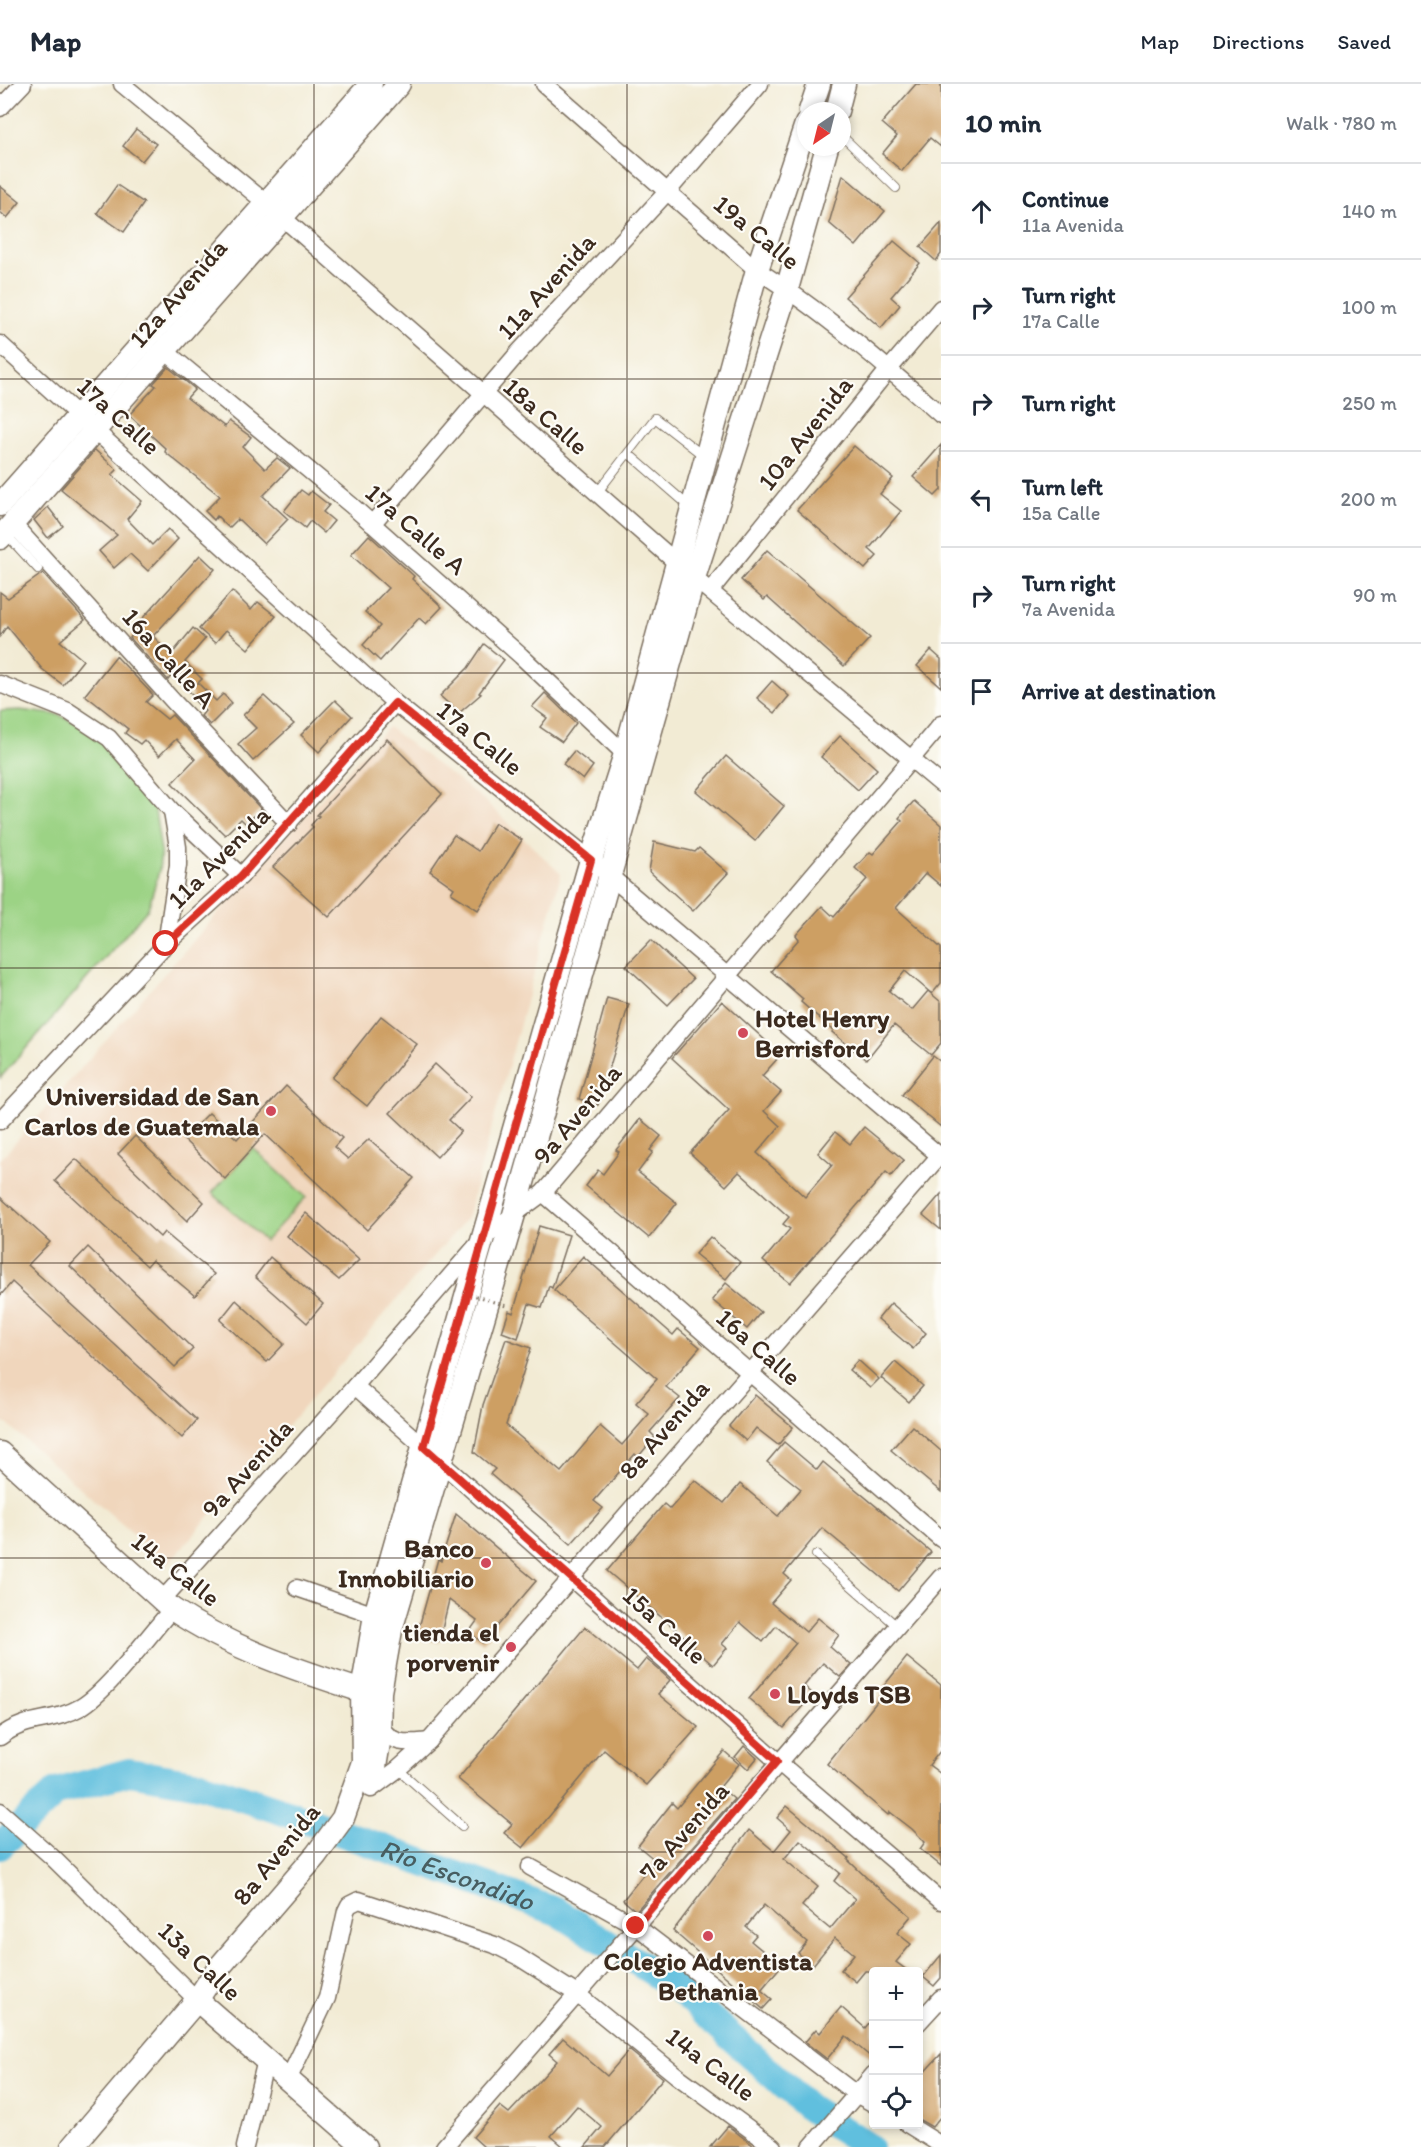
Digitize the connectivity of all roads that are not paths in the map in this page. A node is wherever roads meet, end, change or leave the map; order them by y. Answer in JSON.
{"nodes":[{"id":1,"x":22,"y":84,"type":"edge"},
{"id":2,"x":122,"y":84,"type":"edge"},
{"id":3,"x":371,"y":84,"type":"edge"},
{"id":4,"x":399,"y":84,"type":"edge"},
{"id":5,"x":544,"y":84,"type":"edge"},
{"id":6,"x":760,"y":84,"type":"edge"},
{"id":7,"x":819,"y":84,"type":"edge"},
{"id":8,"x":844,"y":84,"type":"edge"},
{"id":9,"x":813,"y":102,"type":"edge"},
{"id":10,"x":839,"y":102,"type":"edge"},
{"id":11,"x":0,"y":108,"type":"edge"},
{"id":12,"x":851,"y":145,"type":"edge"},
{"id":13,"x":797,"y":151,"type":"edge"},
{"id":14,"x":824,"y":156,"type":"edge"},
{"id":15,"x":896,"y":188,"type":"dead end"},
{"id":16,"x":668,"y":191,"type":"junction"},
{"id":17,"x":274,"y":210,"type":"junction"},
{"id":18,"x":757,"y":270,"type":"junction"},
{"id":19,"x":787,"y":289,"type":"junction"},
{"id":20,"x":941,"y":308,"type":"edge"},
{"id":21,"x":0,"y":344,"type":"edge"},
{"id":22,"x":165,"y":351,"type":"junction"},
{"id":23,"x":889,"y":369,"type":"junction"},
{"id":24,"x":482,"y":395,"type":"junction"},
{"id":25,"x":80,"y":414,"type":"junction"},
{"id":26,"x":941,"y":416,"type":"edge"},
{"id":27,"x":96,"y":429,"type":"junction"},
{"id":28,"x":629,"y":454,"type":"junction"},
{"id":29,"x":706,"y":459,"type":"junction"},
{"id":30,"x":597,"y":493,"type":"junction"},
{"id":31,"x":0,"y":505,"type":"edge"},
{"id":32,"x":693,"y":510,"type":"junction"},
{"id":33,"x":372,"y":524,"type":"junction"},
{"id":34,"x":6,"y":532,"type":"edge"},
{"id":35,"x":38,"y":569,"type":"dead end"},
{"id":36,"x":694,"y":577,"type":"junction"},
{"id":37,"x":0,"y":684,"type":"edge"},
{"id":38,"x":395,"y":703,"type":"junction"},
{"id":39,"x":941,"y":724,"type":"edge"},
{"id":40,"x":625,"y":754,"type":"junction"},
{"id":41,"x":912,"y":757,"type":"junction"},
{"id":42,"x":941,"y":784,"type":"edge"},
{"id":43,"x":172,"y":811,"type":"junction"},
{"id":44,"x":289,"y":824,"type":"junction"},
{"id":45,"x":591,"y":860,"type":"junction"},
{"id":46,"x":241,"y":876,"type":"junction"},
{"id":47,"x":609,"y":876,"type":"junction"},
{"id":48,"x":166,"y":944,"type":"junction"},
{"id":49,"x":728,"y":975,"type":"junction"},
{"id":50,"x":0,"y":1121,"type":"edge"},
{"id":51,"x":940,"y":1156,"type":"edge"},
{"id":52,"x":543,"y":1193,"type":"junction"},
{"id":53,"x":515,"y":1211,"type":"junction"},
{"id":54,"x":485,"y":1236,"type":"junction"},
{"id":55,"x":750,"y":1373,"type":"junction"},
{"id":56,"x":355,"y":1386,"type":"junction"},
{"id":57,"x":0,"y":1452,"type":"edge"},
{"id":58,"x":432,"y":1454,"type":"junction"},
{"id":59,"x":941,"y":1539,"type":"edge"},
{"id":60,"x":816,"y":1555,"type":"dead end"},
{"id":61,"x":573,"y":1577,"type":"junction"},
{"id":62,"x":941,"y":1577,"type":"edge"},
{"id":63,"x":297,"y":1588,"type":"dead end"},
{"id":64,"x":167,"y":1605,"type":"junction"},
{"id":65,"x":375,"y":1615,"type":"junction"},
{"id":66,"x":898,"y":1627,"type":"junction"},
{"id":67,"x":371,"y":1691,"type":"junction"},
{"id":68,"x":380,"y":1726,"type":"junction"},
{"id":69,"x":0,"y":1737,"type":"edge"},
{"id":70,"x":429,"y":1741,"type":"junction"},
{"id":71,"x":777,"y":1761,"type":"junction"},
{"id":72,"x":398,"y":1769,"type":"junction"},
{"id":73,"x":371,"y":1789,"type":"junction"},
{"id":74,"x":0,"y":1811,"type":"edge"},
{"id":75,"x":349,"y":1822,"type":"junction"},
{"id":76,"x":462,"y":1826,"type":"dead end"},
{"id":77,"x":530,"y":1867,"type":"dead end"},
{"id":78,"x":941,"y":1901,"type":"edge"},
{"id":79,"x":632,"y":1930,"type":"junction"},
{"id":80,"x":577,"y":1994,"type":"junction"},
{"id":81,"x":941,"y":1998,"type":"edge"},
{"id":82,"x":197,"y":2000,"type":"junction"},
{"id":83,"x":920,"y":2021,"type":"edge"},
{"id":84,"x":266,"y":2060,"type":"junction"},
{"id":85,"x":872,"y":2075,"type":"edge"},
{"id":86,"x":288,"y":2080,"type":"junction"},
{"id":87,"x":855,"y":2095,"type":"junction"},
{"id":88,"x":869,"y":2102,"type":"edge"},
{"id":89,"x":915,"y":2129,"type":"edge"},
{"id":90,"x":941,"y":2145,"type":"edge"},
{"id":91,"x":72,"y":2147,"type":"edge"},
{"id":92,"x":244,"y":2147,"type":"edge"},
{"id":93,"x":365,"y":2147,"type":"edge"},
{"id":94,"x":444,"y":2147,"type":"edge"},
{"id":95,"x":774,"y":2147,"type":"edge"},
{"id":96,"x":811,"y":2147,"type":"edge"}],
"edges":[{"from":1,"to":11,"type":"street"},
{"from":2,"to":17,"type":"street","name":"18a Calle"},
{"from":3,"to":17,"type":"main road","name":"12a Avenida"},
{"from":4,"to":17,"type":"main road","name":"12a Avenida"},
{"from":5,"to":16,"type":"street","name":"19a Calle"},
{"from":6,"to":16,"type":"street","name":"11a Avenida"},
{"from":7,"to":9,"type":"main road"},
{"from":8,"to":10,"type":"main road"},
{"from":12,"to":15,"type":"lane"},
{"from":13,"to":18,"type":"main road"},
{"from":14,"to":19,"type":"main road"},
{"from":16,"to":18,"type":"street","name":"19a Calle"},
{"from":16,"to":24,"type":"street","name":"11a Avenida"},
{"from":17,"to":22,"type":"main road","name":"12a Avenida"},
{"from":17,"to":24,"type":"street","name":"18a Calle"},
{"from":17,"to":25,"type":"main road","name":"12a Avenida"},
{"from":18,"to":19,"type":"street","name":"19a Calle"},
{"from":18,"to":29,"type":"main road"},
{"from":19,"to":23,"type":"street","name":"19a Calle"},
{"from":19,"to":36,"type":"main road"},
{"from":20,"to":23,"type":"street","name":"10a Avenida"},
{"from":21,"to":25,"type":"street","name":"17a Calle"},
{"from":22,"to":27,"type":"main road","name":"12a Avenida"},
{"from":22,"to":33,"type":"street","name":"17a Calle A"},
{"from":23,"to":26,"type":"street","name":"19a Calle"},
{"from":23,"to":36,"type":"street","name":"10a Avenida"},
{"from":24,"to":30,"type":"street","name":"18a Calle"},
{"from":24,"to":33,"type":"street","name":"11a Avenida"},
{"from":25,"to":27,"type":"street","name":"17a Calle"},
{"from":25,"to":31,"type":"main road","name":"12a Avenida"},
{"from":27,"to":34,"type":"main road","name":"12a Avenida"},
{"from":27,"to":38,"type":"street","name":"17a Calle"},
{"from":28,"to":29,"type":"lane"},
{"from":28,"to":30,"type":"lane"},
{"from":28,"to":32,"type":"lane"},
{"from":29,"to":32,"type":"main road"},
{"from":30,"to":36,"type":"street","name":"18a Calle"},
{"from":32,"to":36,"type":"main road"},
{"from":33,"to":40,"type":"street","name":"17a Calle A"},
{"from":34,"to":35,"type":"lane"},
{"from":34,"to":44,"type":"street","name":"16a Calle A"},
{"from":36,"to":40,"type":"main road"},
{"from":36,"to":41,"type":"street","name":"18a Calle"},
{"from":36,"to":47,"type":"main road"},
{"from":37,"to":43,"type":"street"},
{"from":38,"to":44,"type":"street","name":"11a Avenida"},
{"from":38,"to":45,"type":"street","name":"17a Calle"},
{"from":39,"to":41,"type":"street","name":"9a Avenida"},
{"from":40,"to":45,"type":"main road"},
{"from":41,"to":42,"type":"street","name":"18a Calle"},
{"from":41,"to":49,"type":"street","name":"9a Avenida"},
{"from":43,"to":46,"type":"street"},
{"from":43,"to":48,"type":"street"},
{"from":44,"to":46,"type":"street","name":"11a Avenida"},
{"from":45,"to":47,"type":"street","name":"17a Calle"},
{"from":45,"to":54,"type":"main road"},
{"from":46,"to":48,"type":"street","name":"11a Avenida"},
{"from":47,"to":49,"type":"street","name":"17a Calle"},
{"from":47,"to":53,"type":"main road"},
{"from":48,"to":50,"type":"street","name":"11a Avenida"},
{"from":49,"to":51,"type":"street","name":"17a Calle"},
{"from":49,"to":52,"type":"street","name":"9a Avenida"},
{"from":51,"to":55,"type":"street","name":"8a Avenida"},
{"from":52,"to":53,"type":"street","name":"9a Avenida"},
{"from":52,"to":55,"type":"street","name":"16a Calle"},
{"from":53,"to":54,"type":"street","name":"9a Avenida"},
{"from":53,"to":58,"type":"main road"},
{"from":54,"to":56,"type":"street","name":"9a Avenida"},
{"from":54,"to":58,"type":"main road"},
{"from":55,"to":59,"type":"street","name":"16a Calle"},
{"from":55,"to":61,"type":"street","name":"8a Avenida"},
{"from":56,"to":58,"type":"street","name":"15a Calle"},
{"from":56,"to":64,"type":"street","name":"9a Avenida"},
{"from":57,"to":64,"type":"main road","name":"14a Calle"},
{"from":58,"to":61,"type":"street","name":"15a Calle"},
{"from":58,"to":65,"type":"main road"},
{"from":58,"to":67,"type":"main road"},
{"from":60,"to":66,"type":"lane"},
{"from":61,"to":70,"type":"street","name":"8a Avenida"},
{"from":61,"to":71,"type":"street","name":"15a Calle"},
{"from":62,"to":66,"type":"street","name":"7a Avenida"},
{"from":63,"to":65,"type":"street"},
{"from":64,"to":67,"type":"main road","name":"14a Calle"},
{"from":64,"to":69,"type":"street","name":"9a Avenida"},
{"from":65,"to":67,"type":"main road"},
{"from":66,"to":71,"type":"street","name":"7a Avenida"},
{"from":67,"to":68,"type":"main road","name":"8a Avenida"},
{"from":67,"to":75,"type":"main road","name":"8a Avenida"},
{"from":68,"to":70,"type":"street"},
{"from":68,"to":73,"type":"main road","name":"8a Avenida"},
{"from":70,"to":72,"type":"street","name":"8a Avenida"},
{"from":71,"to":78,"type":"street","name":"15a Calle"},
{"from":71,"to":79,"type":"street","name":"7a Avenida"},
{"from":72,"to":73,"type":"street","name":"8a Avenida"},
{"from":72,"to":76,"type":"lane"},
{"from":73,"to":75,"type":"main road","name":"8a Avenida"},
{"from":74,"to":82,"type":"street","name":"13a Calle"},
{"from":75,"to":82,"type":"main road","name":"8a Avenida"},
{"from":77,"to":79,"type":"street"},
{"from":79,"to":80,"type":"street","name":"7a Avenida"},
{"from":79,"to":87,"type":"street"},
{"from":80,"to":86,"type":"street","name":"14a Calle"},
{"from":80,"to":94,"type":"street","name":"7a Avenida"},
{"from":80,"to":95,"type":"street","name":"14a Calle"},
{"from":81,"to":83,"type":"street"},
{"from":82,"to":84,"type":"main road","name":"13a Calle"},
{"from":82,"to":91,"type":"main road","name":"8a Avenida"},
{"from":84,"to":86,"type":"main road","name":"13a Calle"},
{"from":84,"to":92,"type":"street"},
{"from":85,"to":87,"type":"street"},
{"from":86,"to":93,"type":"main road","name":"13a Calle"},
{"from":87,"to":88,"type":"street"},
{"from":87,"to":96,"type":"street"},
{"from":89,"to":90,"type":"street"}]}
